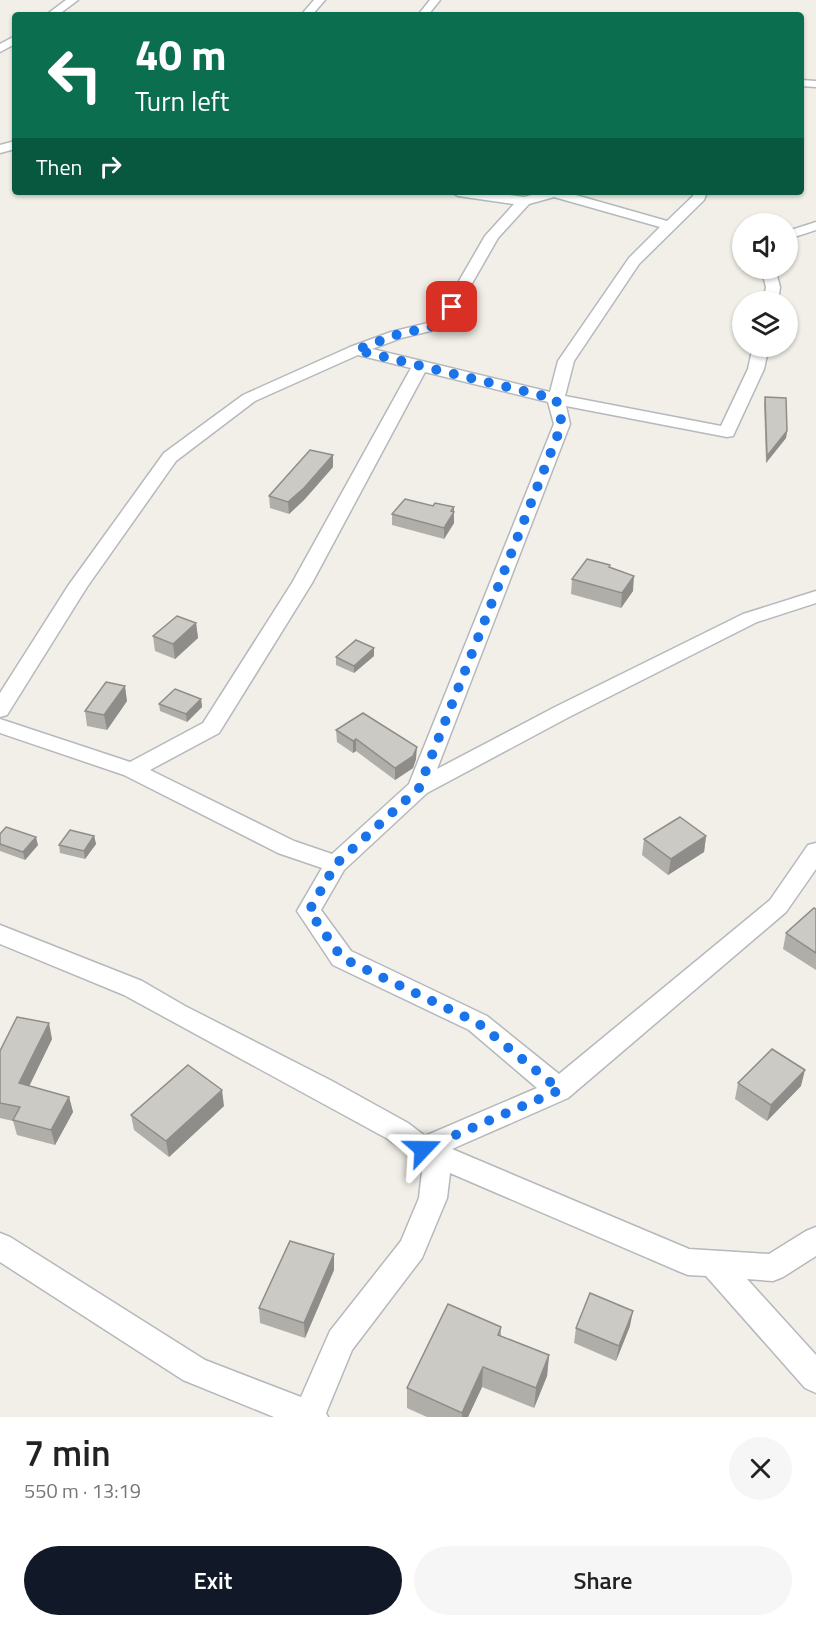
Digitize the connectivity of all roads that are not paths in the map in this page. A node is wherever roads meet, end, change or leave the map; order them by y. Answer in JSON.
{"nodes":[{"id":1,"x":73,"y":0,"type":"edge"},
{"id":2,"x":320,"y":0,"type":"edge"},
{"id":3,"x":435,"y":0,"type":"edge"},
{"id":4,"x":55,"y":12,"type":"edge"},
{"id":5,"x":309,"y":12,"type":"edge"},
{"id":6,"x":425,"y":12,"type":"edge"},
{"id":7,"x":480,"y":195,"type":"edge"},
{"id":8,"x":546,"y":195,"type":"edge"},
{"id":9,"x":561,"y":195,"type":"edge"},
{"id":10,"x":699,"y":195,"type":"edge"},
{"id":11,"x":524,"y":201,"type":"junction"},
{"id":12,"x":670,"y":226,"type":"junction"},
{"id":13,"x":816,"y":226,"type":"edge"},
{"id":14,"x":798,"y":232,"type":"edge"},
{"id":15,"x":356,"y":350,"type":"junction"},
{"id":16,"x":759,"y":357,"type":"edge"},
{"id":17,"x":420,"y":366,"type":"junction"},
{"id":18,"x":556,"y":399,"type":"junction"},
{"id":19,"x":816,"y":597,"type":"edge"},
{"id":20,"x":0,"y":710,"type":"edge"},
{"id":21,"x":0,"y":726,"type":"edge"},
{"id":22,"x":132,"y":771,"type":"junction"},
{"id":23,"x":419,"y":788,"type":"junction"},
{"id":24,"x":816,"y":851,"type":"edge"},
{"id":25,"x":336,"y":864,"type":"junction"},
{"id":26,"x":0,"y":934,"type":"edge"},
{"id":27,"x":560,"y":1090,"type":"junction"},
{"id":28,"x":423,"y":1149,"type":"junction"},
{"id":29,"x":816,"y":1240,"type":"edge"},
{"id":30,"x":0,"y":1246,"type":"edge"},
{"id":31,"x":714,"y":1264,"type":"junction"},
{"id":32,"x":816,"y":1378,"type":"edge"},
{"id":33,"x":310,"y":1416,"type":"edge"}],
"edges":[{"from":1,"to":4,"type":"street"},
{"from":2,"to":5,"type":"street"},
{"from":3,"to":6,"type":"street"},
{"from":7,"to":11,"type":"street"},
{"from":8,"to":11,"type":"street"},
{"from":9,"to":12,"type":"street"},
{"from":10,"to":12,"type":"street"},
{"from":11,"to":15,"type":"street"},
{"from":12,"to":18,"type":"street"},
{"from":13,"to":14,"type":"street"},
{"from":15,"to":17,"type":"street"},
{"from":15,"to":20,"type":"street"},
{"from":16,"to":18,"type":"street"},
{"from":17,"to":18,"type":"street"},
{"from":17,"to":22,"type":"street"},
{"from":18,"to":23,"type":"street"},
{"from":19,"to":23,"type":"street"},
{"from":21,"to":22,"type":"street"},
{"from":22,"to":25,"type":"street"},
{"from":23,"to":25,"type":"street"},
{"from":24,"to":27,"type":"street"},
{"from":25,"to":27,"type":"street"},
{"from":26,"to":28,"type":"street"},
{"from":27,"to":28,"type":"street"},
{"from":28,"to":31,"type":"street"},
{"from":28,"to":33,"type":"street"},
{"from":29,"to":31,"type":"street"},
{"from":30,"to":33,"type":"street"},
{"from":31,"to":32,"type":"street"}]}
